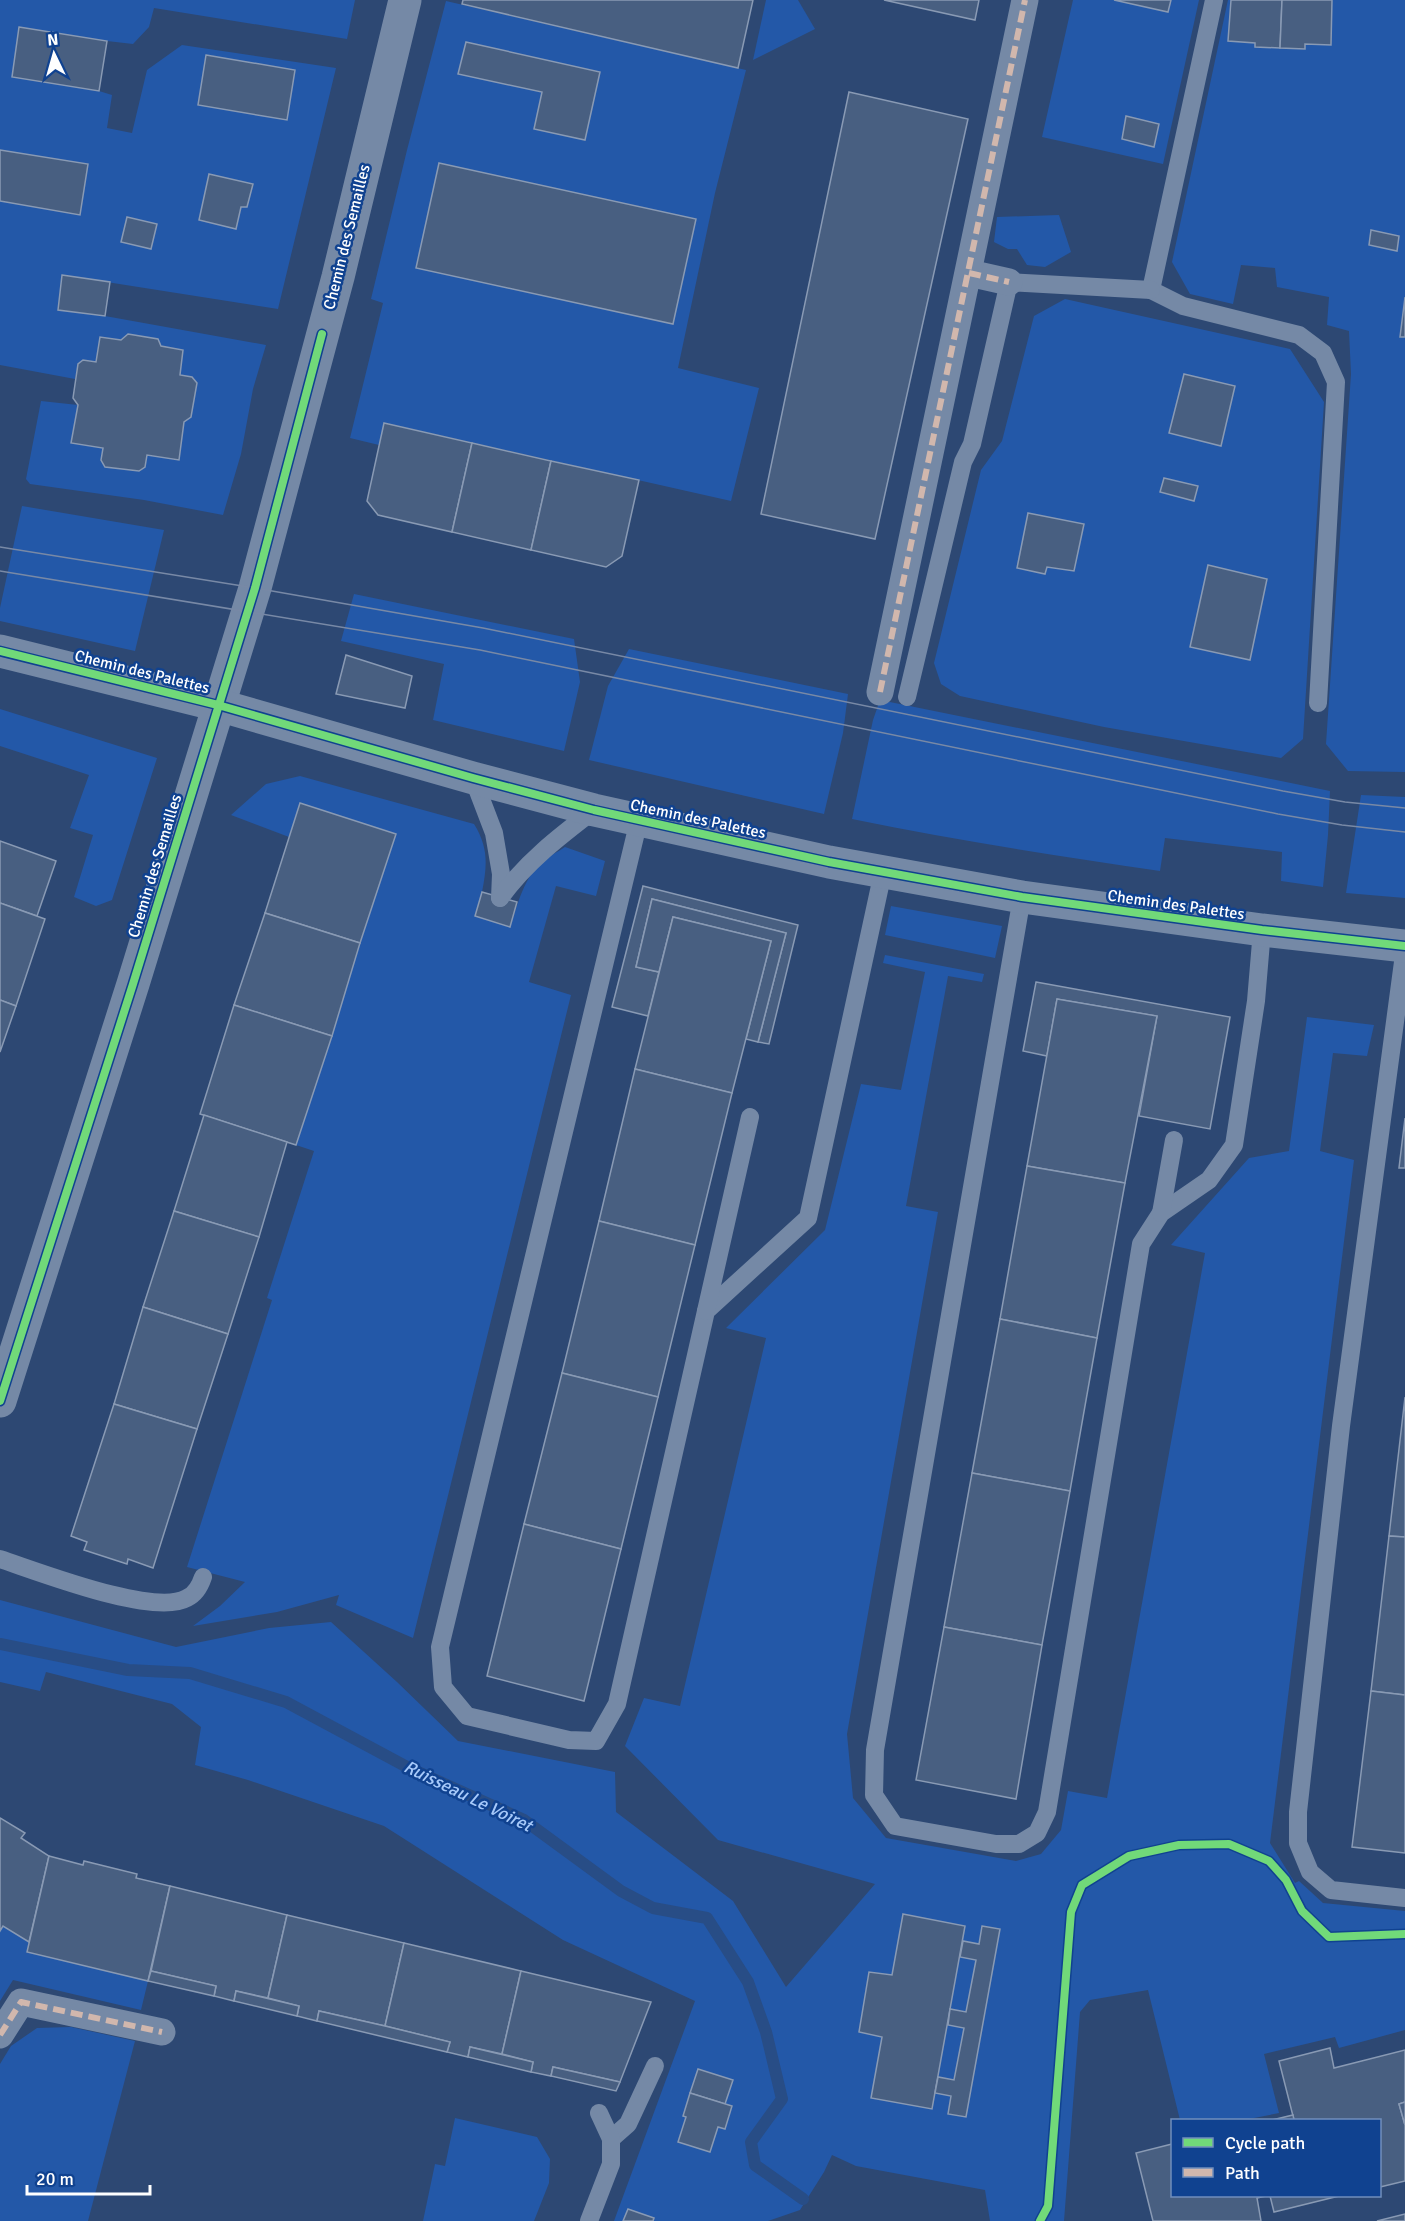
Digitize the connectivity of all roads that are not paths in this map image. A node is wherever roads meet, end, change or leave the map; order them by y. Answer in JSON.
{"nodes":[{"id":1,"x":405,"y":0,"type":"edge"},
{"id":2,"x":1025,"y":0,"type":"edge"},
{"id":3,"x":1214,"y":0,"type":"edge"},
{"id":4,"x":969,"y":273,"type":"junction"},
{"id":5,"x":1010,"y":282,"type":"junction"},
{"id":6,"x":1151,"y":290,"type":"junction"},
{"id":7,"x":0,"y":651,"type":"edge"},
{"id":8,"x":880,"y":692,"type":"dead end"},
{"id":9,"x":907,"y":697,"type":"dead end"},
{"id":10,"x":1318,"y":703,"type":"dead end"},
{"id":11,"x":218,"y":705,"type":"junction"},
{"id":12,"x":473,"y":778,"type":"junction"},
{"id":13,"x":594,"y":810,"type":"junction"},
{"id":14,"x":639,"y":820,"type":"junction"},
{"id":15,"x":882,"y":872,"type":"junction"},
{"id":16,"x":1022,"y":897,"type":"junction"},
{"id":17,"x":1262,"y":930,"type":"junction"},
{"id":18,"x":1405,"y":947,"type":"edge"},
{"id":19,"x":750,"y":1117,"type":"dead end"},
{"id":20,"x":1174,"y":1140,"type":"dead end"},
{"id":21,"x":1161,"y":1213,"type":"junction"},
{"id":22,"x":706,"y":1311,"type":"junction"},
{"id":23,"x":0,"y":1401,"type":"edge"},
{"id":24,"x":0,"y":1559,"type":"edge"},
{"id":25,"x":203,"y":1577,"type":"dead end"},
{"id":26,"x":1405,"y":1898,"type":"edge"},
{"id":27,"x":162,"y":2032,"type":"dead end"},
{"id":28,"x":0,"y":2035,"type":"edge"},
{"id":29,"x":656,"y":2066,"type":"dead end"},
{"id":30,"x":599,"y":2113,"type":"dead end"},
{"id":31,"x":611,"y":2139,"type":"junction"},
{"id":32,"x":589,"y":2221,"type":"edge"}],
"edges":[{"from":1,"to":11,"type":"street","name":"Chemin des Semailles"},
{"from":2,"to":4,"type":"street"},
{"from":3,"to":6,"type":"lane"},
{"from":4,"to":5,"type":"street"},
{"from":4,"to":8,"type":"street"},
{"from":5,"to":6,"type":"lane"},
{"from":5,"to":9,"type":"lane"},
{"from":6,"to":10,"type":"lane"},
{"from":7,"to":11,"type":"street","name":"Chemin des Palettes"},
{"from":11,"to":12,"type":"street","name":"Chemin des Palettes"},
{"from":11,"to":23,"type":"street","name":"Chemin des Semailles"},
{"from":12,"to":13,"type":"street","name":"Chemin des Palettes"},
{"from":12,"to":13,"type":"lane"},
{"from":13,"to":14,"type":"street","name":"Chemin des Palettes"},
{"from":14,"to":15,"type":"street","name":"Chemin des Palettes"},
{"from":14,"to":22,"type":"lane"},
{"from":15,"to":16,"type":"street","name":"Chemin des Palettes"},
{"from":15,"to":22,"type":"lane"},
{"from":16,"to":17,"type":"street","name":"Chemin des Palettes"},
{"from":16,"to":21,"type":"lane"},
{"from":17,"to":18,"type":"street","name":"Chemin des Palettes"},
{"from":17,"to":21,"type":"lane"},
{"from":18,"to":26,"type":"lane"},
{"from":19,"to":22,"type":"lane"},
{"from":20,"to":21,"type":"lane"},
{"from":24,"to":25,"type":"lane"},
{"from":27,"to":28,"type":"street"},
{"from":29,"to":31,"type":"lane"},
{"from":30,"to":31,"type":"lane"},
{"from":31,"to":32,"type":"lane"}]}
